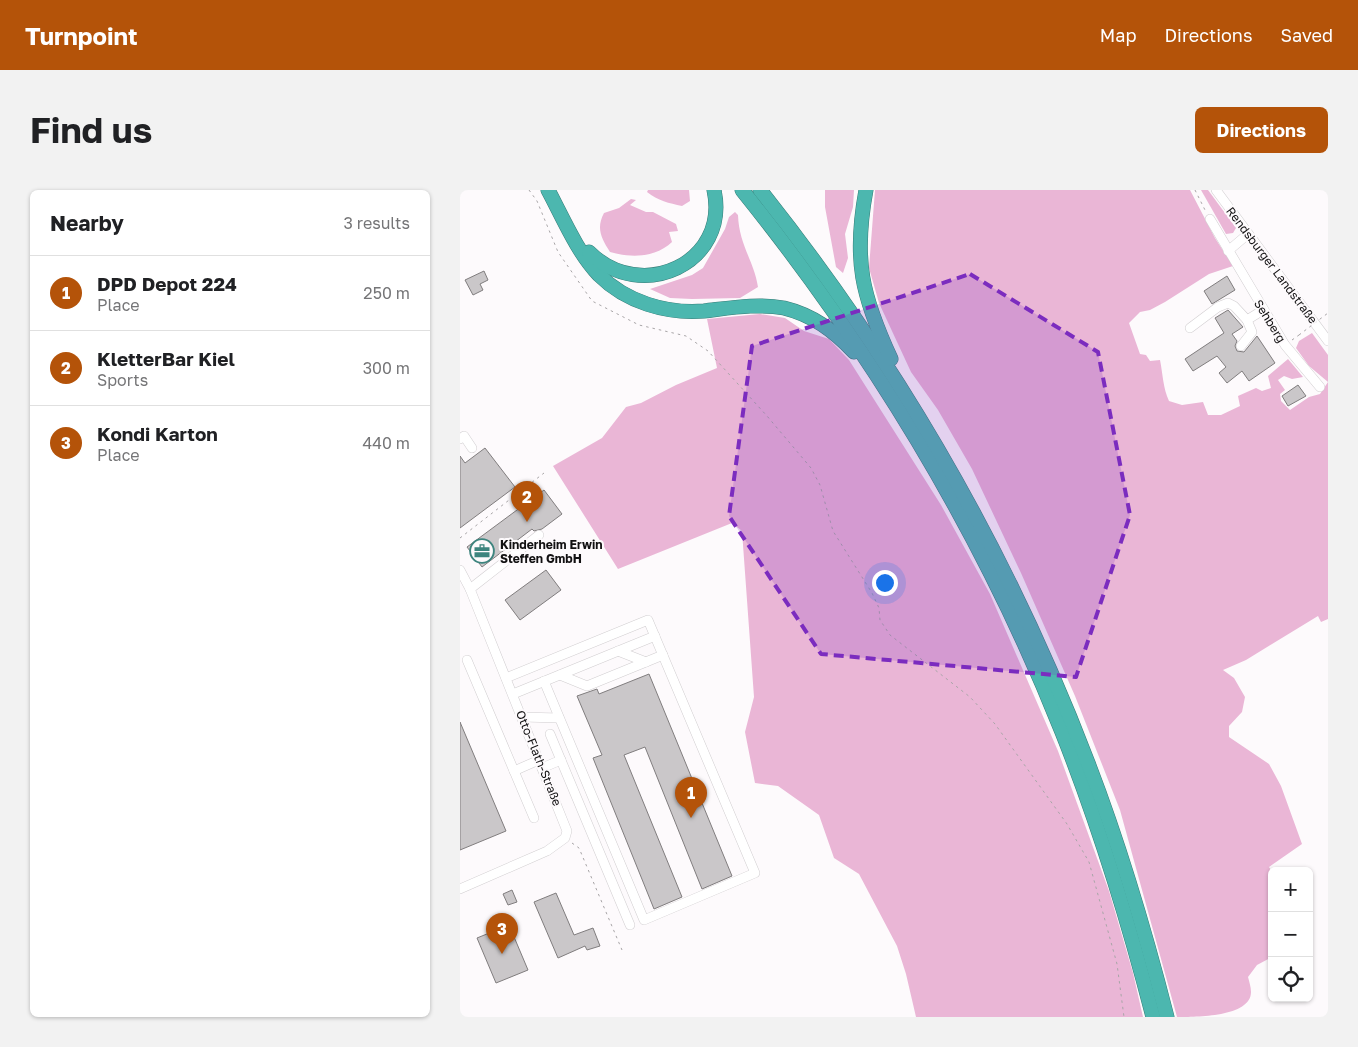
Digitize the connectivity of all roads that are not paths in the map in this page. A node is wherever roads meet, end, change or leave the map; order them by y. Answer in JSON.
{"nodes":[{"id":1,"x":548,"y":190,"type":"edge"},
{"id":2,"x":714,"y":190,"type":"edge"},
{"id":3,"x":742,"y":190,"type":"edge"},
{"id":4,"x":760,"y":190,"type":"edge"},
{"id":5,"x":866,"y":190,"type":"edge"},
{"id":6,"x":1216,"y":190,"type":"edge"},
{"id":7,"x":1210,"y":219,"type":"road end"},
{"id":8,"x":1248,"y":234,"type":"junction"},
{"id":9,"x":574,"y":237,"type":"junction"},
{"id":10,"x":1228,"y":251,"type":"junction"},
{"id":11,"x":1263,"y":310,"type":"junction"},
{"id":12,"x":1247,"y":320,"type":"junction"},
{"id":13,"x":1190,"y":328,"type":"dead end"},
{"id":14,"x":1328,"y":340,"type":"edge"},
{"id":15,"x":1241,"y":346,"type":"dead end"},
{"id":16,"x":884,"y":386,"type":"junction"},
{"id":17,"x":1320,"y":387,"type":"dead end"},
{"id":18,"x":913,"y":407,"type":"junction"},
{"id":19,"x":460,"y":439,"type":"edge"},
{"id":20,"x":472,"y":448,"type":"dead end"},
{"id":21,"x":539,"y":535,"type":"dead end"},
{"id":22,"x":460,"y":570,"type":"edge"},
{"id":23,"x":470,"y":589,"type":"junction"},
{"id":24,"x":655,"y":636,"type":"junction"},
{"id":25,"x":618,"y":651,"type":"junction"},
{"id":26,"x":663,"y":655,"type":"junction"},
{"id":27,"x":467,"y":660,"type":"dead end"},
{"id":28,"x":646,"y":662,"type":"junction"},
{"id":29,"x":560,"y":675,"type":"junction"},
{"id":30,"x":506,"y":678,"type":"junction"},
{"id":31,"x":544,"y":681,"type":"junction"},
{"id":32,"x":513,"y":694,"type":"junction"},
{"id":33,"x":522,"y":717,"type":"junction"},
{"id":34,"x":560,"y":718,"type":"junction"},
{"id":35,"x":550,"y":734,"type":"dead end"},
{"id":36,"x":560,"y":758,"type":"junction"},
{"id":37,"x":541,"y":764,"type":"junction"},
{"id":38,"x":514,"y":771,"type":"junction"},
{"id":39,"x":534,"y":818,"type":"dead end"},
{"id":40,"x":460,"y":890,"type":"edge"},
{"id":41,"x":630,"y":924,"type":"dead end"},
{"id":42,"x":1153,"y":1017,"type":"edge"},
{"id":43,"x":1167,"y":1017,"type":"edge"}],
"edges":[{"from":1,"to":9,"type":"highway"},
{"from":2,"to":9,"type":"highway"},
{"from":3,"to":16,"type":"highway"},
{"from":4,"to":18,"type":"highway"},
{"from":5,"to":18,"type":"highway"},
{"from":6,"to":8,"type":"street","name":"Rendsburger Landstraße"},
{"from":7,"to":10,"type":"street","name":"Sehberg"},
{"from":8,"to":10,"type":"street"},
{"from":8,"to":14,"type":"street","name":"Rendsburger Landstraße"},
{"from":9,"to":16,"type":"highway"},
{"from":10,"to":11,"type":"street","name":"Sehberg"},
{"from":11,"to":12,"type":"street"},
{"from":11,"to":17,"type":"street","name":"Sehberg"},
{"from":12,"to":13,"type":"street"},
{"from":12,"to":15,"type":"street"},
{"from":16,"to":42,"type":"highway"},
{"from":18,"to":43,"type":"highway"},
{"from":19,"to":20,"type":"street"},
{"from":21,"to":23,"type":"street"},
{"from":22,"to":23,"type":"street","name":"Otto-Flath-Straße"},
{"from":23,"to":30,"type":"street","name":"Otto-Flath-Straße"},
{"from":24,"to":25,"type":"street"},
{"from":24,"to":26,"type":"street"},
{"from":24,"to":30,"type":"street"},
{"from":25,"to":28,"type":"street"},
{"from":25,"to":29,"type":"street"},
{"from":26,"to":28,"type":"street"},
{"from":26,"to":34,"type":"street"},
{"from":27,"to":38,"type":"street"},
{"from":28,"to":29,"type":"street"},
{"from":29,"to":31,"type":"street"},
{"from":30,"to":32,"type":"street","name":"Otto-Flath-Straße"},
{"from":31,"to":32,"type":"street"},
{"from":31,"to":34,"type":"street"},
{"from":32,"to":33,"type":"street","name":"Otto-Flath-Straße"},
{"from":33,"to":34,"type":"street"},
{"from":33,"to":37,"type":"street","name":"Otto-Flath-Straße"},
{"from":35,"to":36,"type":"street"},
{"from":36,"to":37,"type":"street"},
{"from":36,"to":41,"type":"street"},
{"from":37,"to":38,"type":"street"},
{"from":37,"to":40,"type":"street","name":"Otto-Flath-Straße"},
{"from":38,"to":39,"type":"street"}]}
